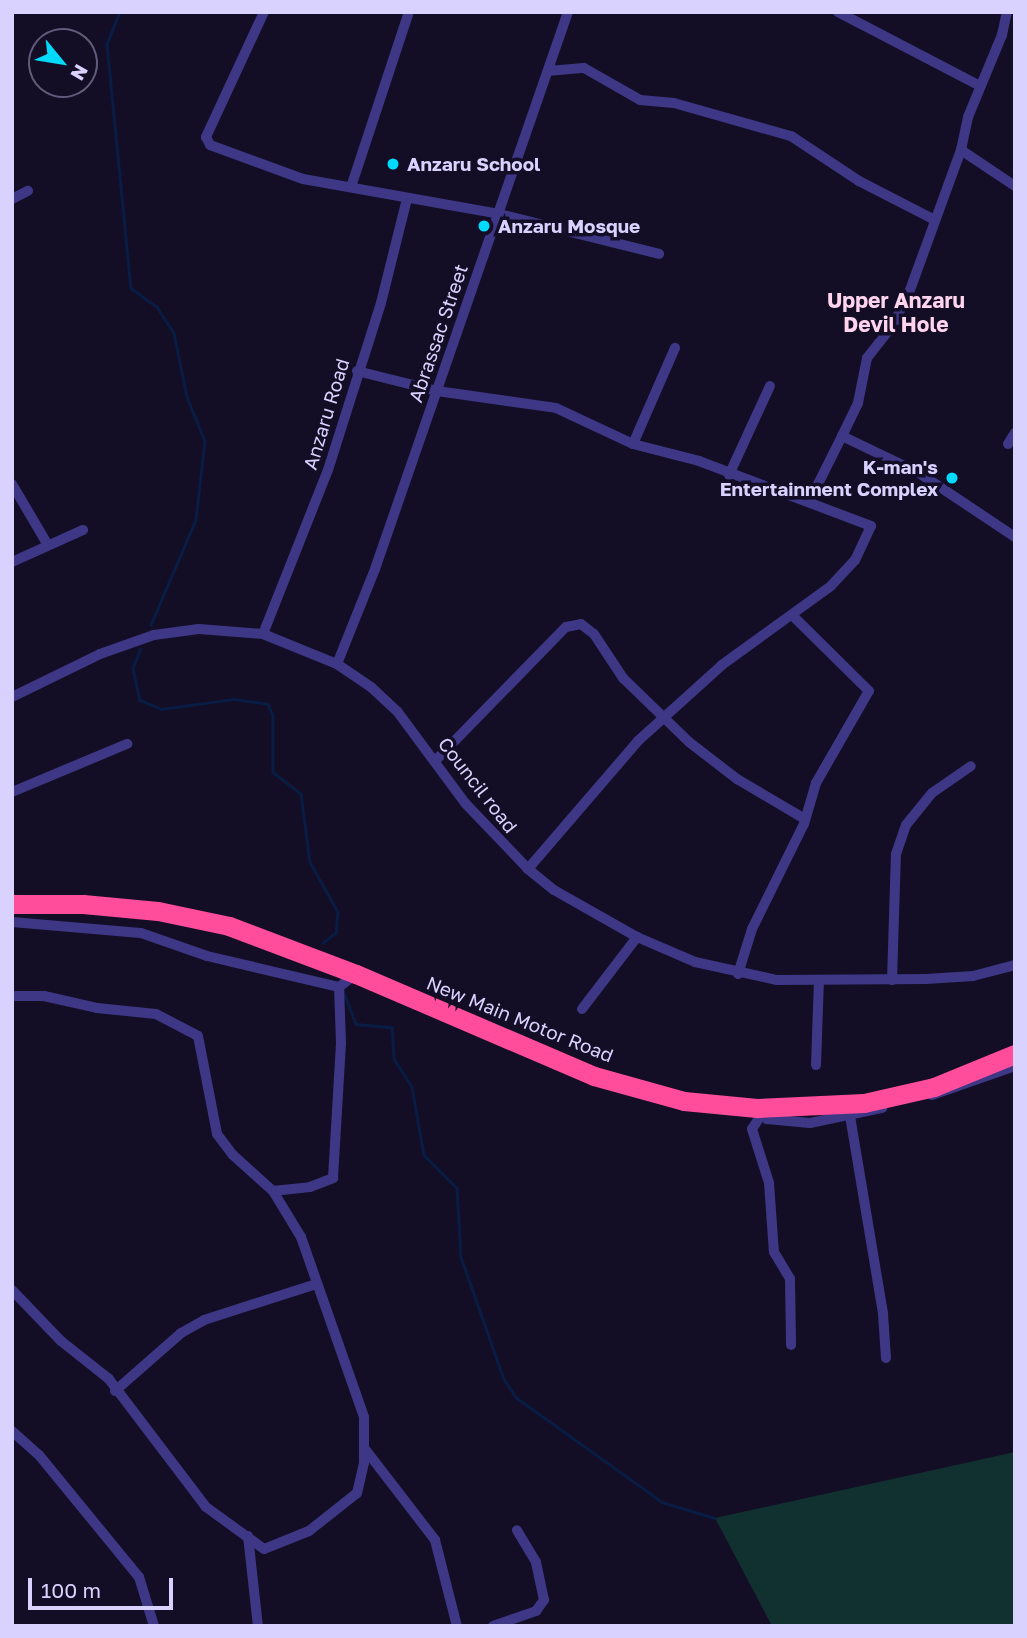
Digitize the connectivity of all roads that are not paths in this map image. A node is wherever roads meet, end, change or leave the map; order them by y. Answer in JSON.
{"nodes":[{"id":1,"x":264,"y":12,"type":"edge"},
{"id":2,"x":409,"y":12,"type":"edge"},
{"id":3,"x":568,"y":12,"type":"edge"},
{"id":4,"x":838,"y":12,"type":"edge"},
{"id":5,"x":1006,"y":12,"type":"edge"},
{"id":6,"x":1002,"y":35,"type":"junction"},
{"id":7,"x":1015,"y":40,"type":"edge"},
{"id":8,"x":548,"y":71,"type":"junction"},
{"id":9,"x":980,"y":86,"type":"junction"},
{"id":10,"x":961,"y":150,"type":"junction"},
{"id":11,"x":1015,"y":186,"type":"edge"},
{"id":12,"x":351,"y":187,"type":"junction"},
{"id":13,"x":28,"y":191,"type":"dead end"},
{"id":14,"x":407,"y":199,"type":"junction"},
{"id":15,"x":12,"y":200,"type":"edge"},
{"id":16,"x":499,"y":214,"type":"junction"},
{"id":17,"x":935,"y":220,"type":"junction"},
{"id":18,"x":659,"y":254,"type":"dead end"},
{"id":19,"x":675,"y":348,"type":"dead end"},
{"id":20,"x":357,"y":371,"type":"junction"},
{"id":21,"x":770,"y":386,"type":"dead end"},
{"id":22,"x":437,"y":391,"type":"junction"},
{"id":23,"x":1015,"y":433,"type":"edge"},
{"id":24,"x":842,"y":436,"type":"junction"},
{"id":25,"x":633,"y":444,"type":"junction"},
{"id":26,"x":1008,"y":444,"type":"dead end"},
{"id":27,"x":729,"y":475,"type":"junction"},
{"id":28,"x":12,"y":484,"type":"edge"},
{"id":29,"x":810,"y":500,"type":"junction"},
{"id":30,"x":83,"y":530,"type":"dead end"},
{"id":31,"x":1015,"y":537,"type":"edge"},
{"id":32,"x":48,"y":545,"type":"junction"},
{"id":33,"x":12,"y":562,"type":"edge"},
{"id":34,"x":792,"y":615,"type":"junction"},
{"id":35,"x":263,"y":634,"type":"junction"},
{"id":36,"x":337,"y":664,"type":"junction"},
{"id":37,"x":12,"y":697,"type":"edge"},
{"id":38,"x":663,"y":718,"type":"junction"},
{"id":39,"x":127,"y":744,"type":"dead end"},
{"id":40,"x":436,"y":760,"type":"junction"},
{"id":41,"x":971,"y":766,"type":"dead end"},
{"id":42,"x":12,"y":792,"type":"edge"},
{"id":43,"x":805,"y":819,"type":"junction"},
{"id":44,"x":528,"y":869,"type":"junction"},
{"id":45,"x":12,"y":896,"type":"edge"},
{"id":46,"x":12,"y":904,"type":"edge"},
{"id":47,"x":12,"y":922,"type":"edge"},
{"id":48,"x":637,"y":937,"type":"junction"},
{"id":49,"x":1015,"y":965,"type":"edge"},
{"id":50,"x":356,"y":974,"type":"junction"},
{"id":51,"x":738,"y":974,"type":"junction"},
{"id":52,"x":892,"y":980,"type":"junction"},
{"id":53,"x":819,"y":981,"type":"junction"},
{"id":54,"x":339,"y":987,"type":"junction"},
{"id":55,"x":12,"y":996,"type":"edge"},
{"id":56,"x":582,"y":1009,"type":"dead end"},
{"id":57,"x":1015,"y":1044,"type":"edge"},
{"id":58,"x":1015,"y":1054,"type":"edge"},
{"id":59,"x":816,"y":1065,"type":"dead end"},
{"id":60,"x":1015,"y":1066,"type":"edge"},
{"id":61,"x":759,"y":1112,"type":"junction"},
{"id":62,"x":850,"y":1116,"type":"junction"},
{"id":63,"x":273,"y":1191,"type":"junction"},
{"id":64,"x":316,"y":1284,"type":"junction"},
{"id":65,"x":12,"y":1290,"type":"edge"},
{"id":66,"x":791,"y":1345,"type":"dead end"},
{"id":67,"x":886,"y":1358,"type":"dead end"},
{"id":68,"x":115,"y":1391,"type":"junction"},
{"id":69,"x":12,"y":1431,"type":"edge"},
{"id":70,"x":365,"y":1449,"type":"junction"},
{"id":71,"x":517,"y":1530,"type":"dead end"},
{"id":72,"x":248,"y":1536,"type":"junction"},
{"id":73,"x":154,"y":1626,"type":"edge"},
{"id":74,"x":258,"y":1626,"type":"edge"},
{"id":75,"x":457,"y":1626,"type":"edge"},
{"id":76,"x":494,"y":1626,"type":"edge"}],
"edges":[{"from":1,"to":12,"type":"street"},
{"from":2,"to":12,"type":"street"},
{"from":3,"to":8,"type":"street","name":"Abrassac Street"},
{"from":4,"to":9,"type":"street"},
{"from":5,"to":6,"type":"street"},
{"from":6,"to":7,"type":"street"},
{"from":6,"to":9,"type":"street"},
{"from":8,"to":16,"type":"street","name":"Abrassac Street"},
{"from":8,"to":17,"type":"street"},
{"from":9,"to":10,"type":"street"},
{"from":10,"to":11,"type":"street"},
{"from":10,"to":17,"type":"street"},
{"from":12,"to":14,"type":"street"},
{"from":13,"to":15,"type":"street"},
{"from":14,"to":16,"type":"street"},
{"from":14,"to":20,"type":"street","name":"Anzaru Road"},
{"from":16,"to":18,"type":"street"},
{"from":16,"to":22,"type":"street","name":"Abrassac Street"},
{"from":17,"to":24,"type":"street"},
{"from":19,"to":25,"type":"street"},
{"from":20,"to":22,"type":"street"},
{"from":20,"to":35,"type":"street","name":"Anzaru Road"},
{"from":21,"to":27,"type":"street"},
{"from":22,"to":25,"type":"street"},
{"from":22,"to":36,"type":"street","name":"Abrassac Street"},
{"from":23,"to":26,"type":"street"},
{"from":24,"to":29,"type":"street"},
{"from":24,"to":31,"type":"street"},
{"from":25,"to":27,"type":"street"},
{"from":27,"to":29,"type":"street"},
{"from":28,"to":32,"type":"street"},
{"from":29,"to":34,"type":"street"},
{"from":30,"to":32,"type":"street"},
{"from":32,"to":33,"type":"street"},
{"from":34,"to":38,"type":"street"},
{"from":34,"to":43,"type":"street"},
{"from":35,"to":36,"type":"street","name":"Council road"},
{"from":35,"to":37,"type":"street","name":"Council road"},
{"from":36,"to":40,"type":"street","name":"Council road"},
{"from":38,"to":40,"type":"street"},
{"from":38,"to":43,"type":"street"},
{"from":38,"to":44,"type":"street"},
{"from":39,"to":42,"type":"street"},
{"from":40,"to":44,"type":"street","name":"Council road"},
{"from":41,"to":52,"type":"street"},
{"from":43,"to":51,"type":"street"},
{"from":44,"to":48,"type":"street","name":"Council road"},
{"from":45,"to":57,"type":"highway","name":"New Main Motor Road"},
{"from":46,"to":50,"type":"highway","name":"New Main Motor Road"},
{"from":47,"to":54,"type":"street"},
{"from":48,"to":51,"type":"street","name":"Council road"},
{"from":48,"to":56,"type":"street"},
{"from":49,"to":52,"type":"street","name":"Council road"},
{"from":50,"to":54,"type":"street"},
{"from":50,"to":61,"type":"highway","name":"New Main Motor Road"},
{"from":51,"to":53,"type":"street","name":"Council road"},
{"from":52,"to":53,"type":"street","name":"Council road"},
{"from":53,"to":59,"type":"street"},
{"from":54,"to":63,"type":"street"},
{"from":55,"to":63,"type":"street"},
{"from":58,"to":61,"type":"highway","name":"New Main Motor Road"},
{"from":60,"to":62,"type":"street"},
{"from":61,"to":62,"type":"street"},
{"from":61,"to":66,"type":"street"},
{"from":62,"to":67,"type":"street"},
{"from":63,"to":64,"type":"street"},
{"from":64,"to":68,"type":"street"},
{"from":64,"to":70,"type":"street"},
{"from":65,"to":68,"type":"street"},
{"from":68,"to":72,"type":"street"},
{"from":69,"to":73,"type":"street"},
{"from":70,"to":72,"type":"street"},
{"from":70,"to":75,"type":"street"},
{"from":71,"to":76,"type":"street"},
{"from":72,"to":74,"type":"street"}]}
